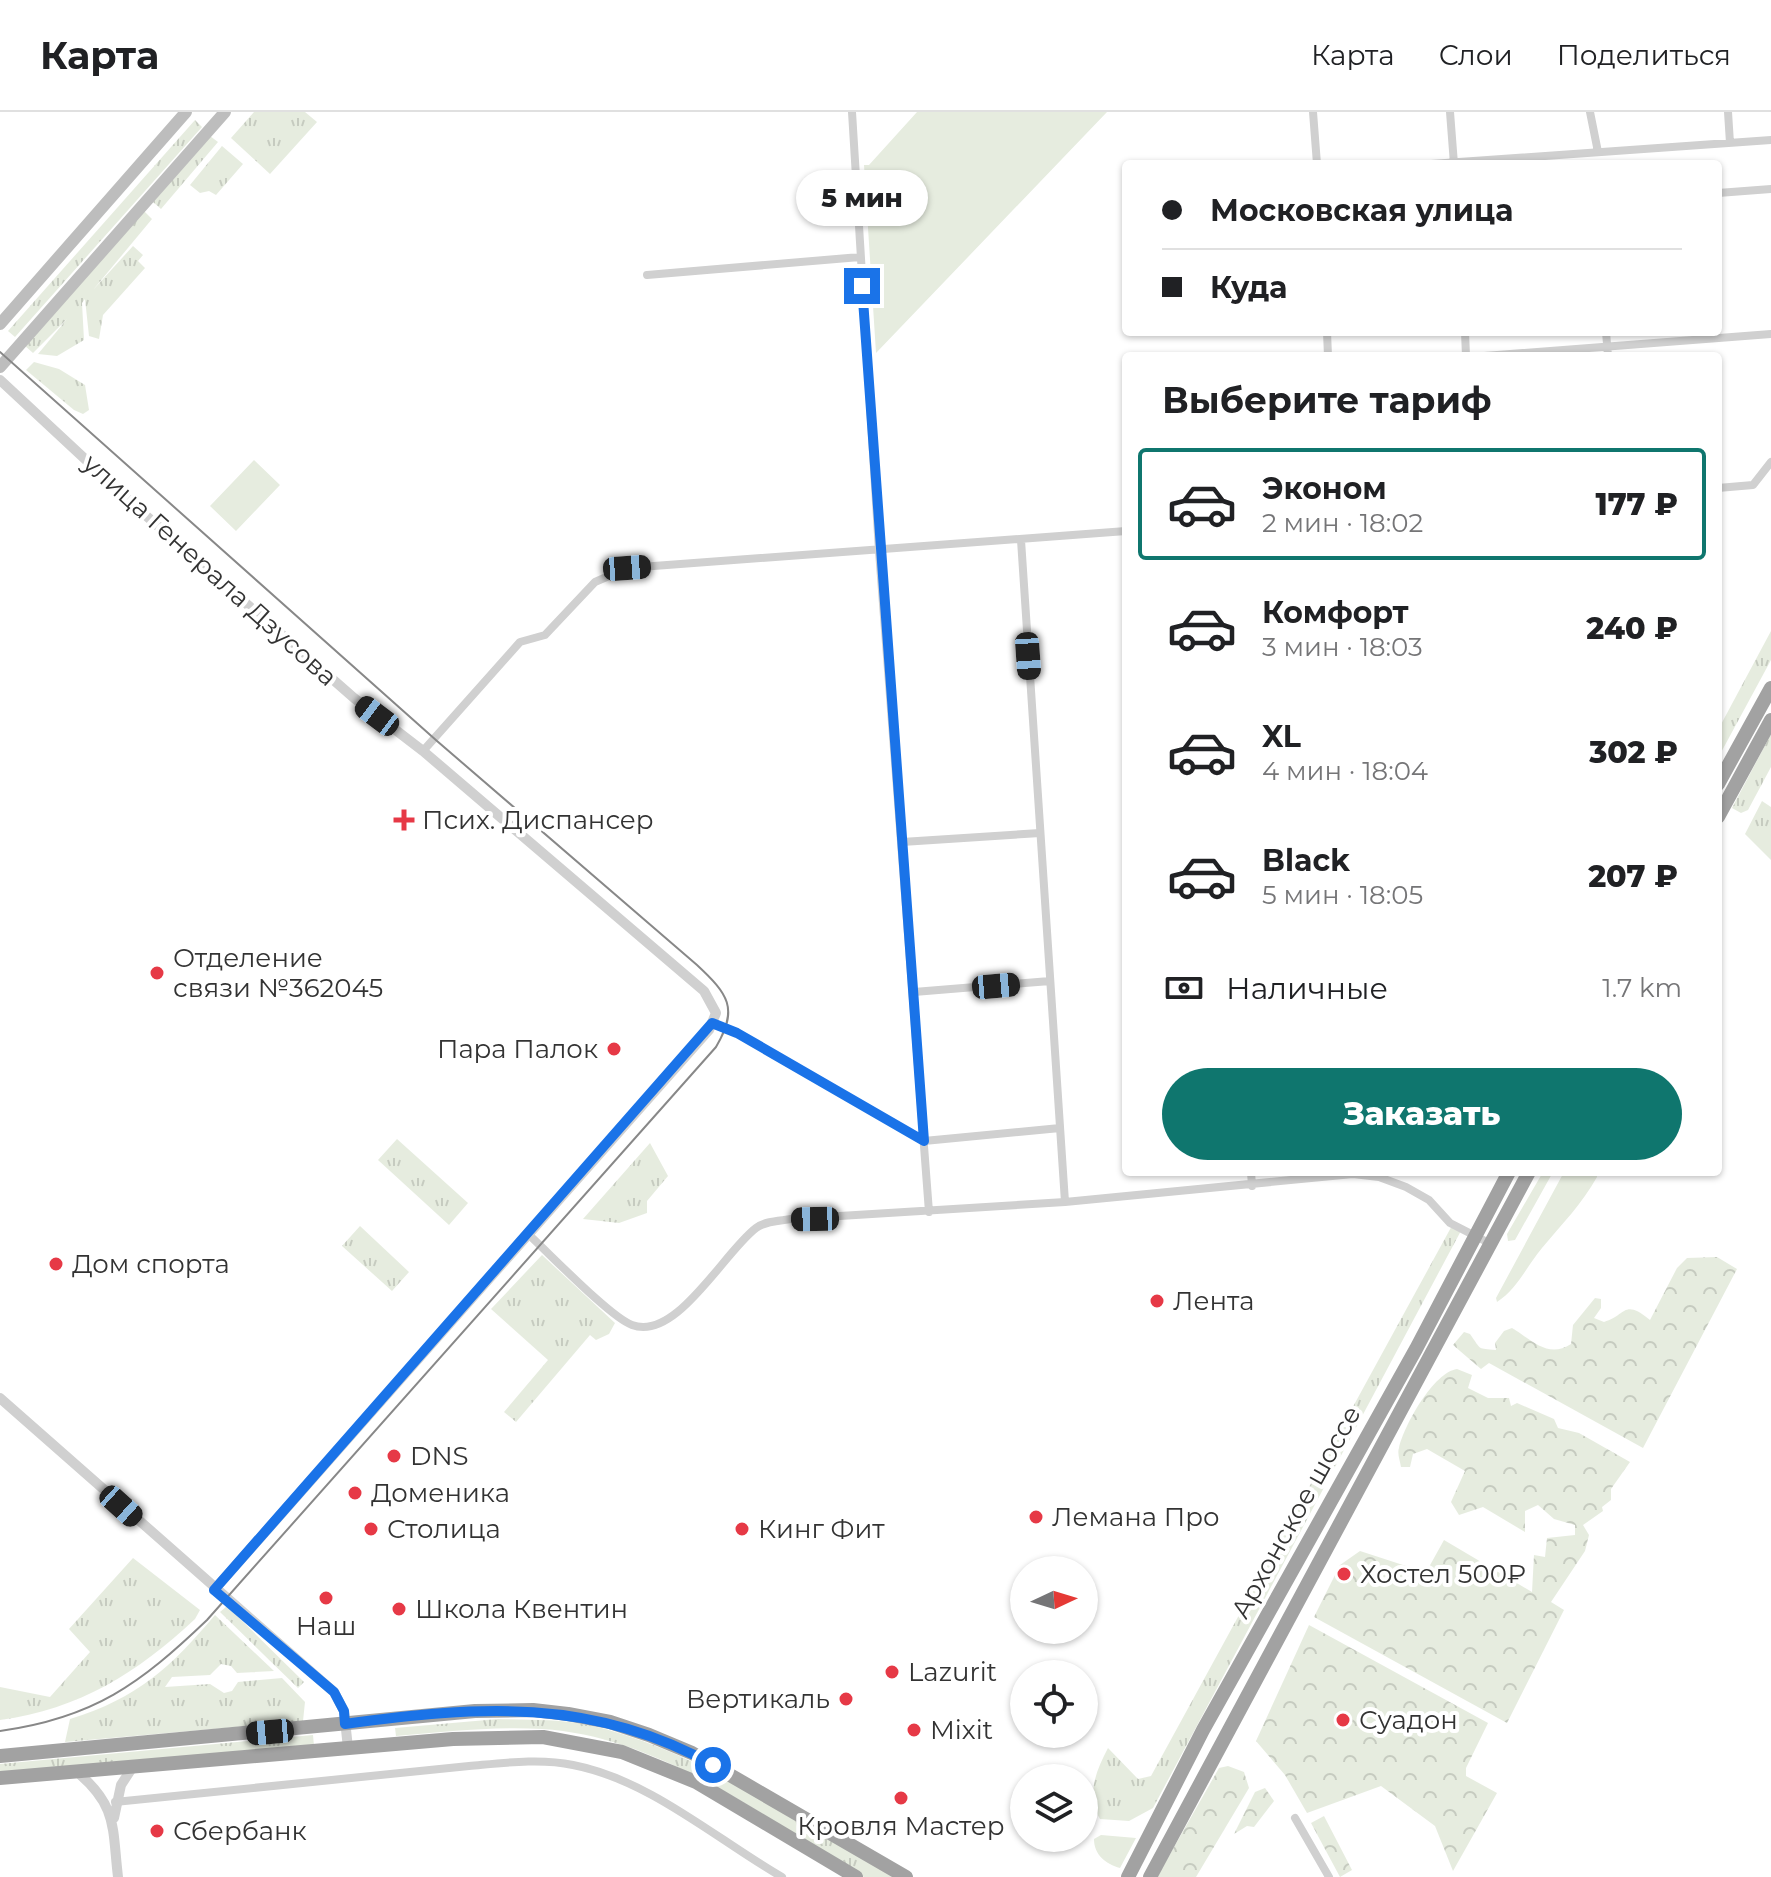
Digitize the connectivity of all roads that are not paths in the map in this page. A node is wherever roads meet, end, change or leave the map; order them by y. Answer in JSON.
{"nodes":[{"id":1,"x":186,"y":112,"type":"edge"},
{"id":2,"x":225,"y":112,"type":"edge"},
{"id":3,"x":852,"y":112,"type":"edge"},
{"id":4,"x":1313,"y":112,"type":"edge"},
{"id":5,"x":1450,"y":112,"type":"edge"},
{"id":6,"x":1590,"y":112,"type":"edge"},
{"id":7,"x":1728,"y":112,"type":"edge"},
{"id":8,"x":1771,"y":140,"type":"edge"},
{"id":9,"x":1730,"y":143,"type":"junction"},
{"id":10,"x":1598,"y":152,"type":"junction"},
{"id":11,"x":1317,"y":160,"type":"edge"},
{"id":12,"x":1454,"y":160,"type":"edge"},
{"id":13,"x":1493,"y":160,"type":"edge"},
{"id":14,"x":1771,"y":189,"type":"edge"},
{"id":15,"x":1722,"y":193,"type":"edge"},
{"id":16,"x":860,"y":257,"type":"junction"},
{"id":17,"x":647,"y":275,"type":"dead end"},
{"id":18,"x":0,"y":324,"type":"edge"},
{"id":19,"x":1771,"y":334,"type":"edge"},
{"id":20,"x":1607,"y":352,"type":"edge"},
{"id":21,"x":0,"y":367,"type":"edge"},
{"id":22,"x":0,"y":380,"type":"edge"},
{"id":23,"x":1771,"y":462,"type":"edge"},
{"id":24,"x":1722,"y":488,"type":"edge"},
{"id":25,"x":1122,"y":531,"type":"edge"},
{"id":26,"x":1021,"y":540,"type":"junction"},
{"id":27,"x":879,"y":551,"type":"junction"},
{"id":28,"x":1771,"y":688,"type":"edge"},
{"id":29,"x":1771,"y":720,"type":"edge"},
{"id":30,"x":423,"y":751,"type":"junction"},
{"id":31,"x":1722,"y":777,"type":"edge"},
{"id":32,"x":1722,"y":810,"type":"edge"},
{"id":33,"x":1040,"y":833,"type":"junction"},
{"id":34,"x":902,"y":842,"type":"junction"},
{"id":35,"x":1050,"y":981,"type":"junction"},
{"id":36,"x":914,"y":992,"type":"junction"},
{"id":37,"x":712,"y":1023,"type":"junction"},
{"id":38,"x":1060,"y":1128,"type":"junction"},
{"id":39,"x":924,"y":1141,"type":"junction"},
{"id":40,"x":1251,"y":1176,"type":"edge"},
{"id":41,"x":1336,"y":1176,"type":"edge"},
{"id":42,"x":1370,"y":1176,"type":"edge"},
{"id":43,"x":1507,"y":1176,"type":"edge"},
{"id":44,"x":1527,"y":1176,"type":"edge"},
{"id":45,"x":1252,"y":1186,"type":"junction"},
{"id":46,"x":1065,"y":1202,"type":"junction"},
{"id":47,"x":929,"y":1212,"type":"junction"},
{"id":48,"x":527,"y":1233,"type":"junction"},
{"id":49,"x":1475,"y":1235,"type":"junction"},
{"id":50,"x":1491,"y":1244,"type":"junction"},
{"id":51,"x":0,"y":1398,"type":"edge"},
{"id":52,"x":214,"y":1590,"type":"junction"},
{"id":53,"x":345,"y":1724,"type":"junction"},
{"id":54,"x":348,"y":1748,"type":"junction"},
{"id":55,"x":0,"y":1756,"type":"edge"},
{"id":56,"x":134,"y":1765,"type":"junction"},
{"id":57,"x":76,"y":1771,"type":"junction"},
{"id":58,"x":0,"y":1778,"type":"edge"},
{"id":59,"x":115,"y":1802,"type":"junction"},
{"id":60,"x":1295,"y":1818,"type":"dead end"},
{"id":61,"x":113,"y":1832,"type":"junction"},
{"id":62,"x":118,"y":1877,"type":"edge"},
{"id":63,"x":782,"y":1877,"type":"edge"},
{"id":64,"x":856,"y":1877,"type":"edge"},
{"id":65,"x":906,"y":1877,"type":"edge"},
{"id":66,"x":1128,"y":1877,"type":"edge"},
{"id":67,"x":1150,"y":1877,"type":"edge"},
{"id":68,"x":1329,"y":1877,"type":"edge"}],
"edges":[{"from":1,"to":18,"type":"main road"},
{"from":2,"to":21,"type":"main road"},
{"from":3,"to":16,"type":"street"},
{"from":4,"to":11,"type":"street"},
{"from":5,"to":12,"type":"street"},
{"from":6,"to":10,"type":"street"},
{"from":7,"to":9,"type":"street"},
{"from":8,"to":9,"type":"street"},
{"from":9,"to":10,"type":"street"},
{"from":10,"to":13,"type":"street"},
{"from":14,"to":15,"type":"street"},
{"from":16,"to":17,"type":"street"},
{"from":16,"to":27,"type":"street"},
{"from":19,"to":20,"type":"street"},
{"from":22,"to":30,"type":"street","name":"улица Генерала Дзусова"},
{"from":23,"to":24,"type":"street"},
{"from":25,"to":26,"type":"street"},
{"from":26,"to":27,"type":"street"},
{"from":26,"to":33,"type":"street"},
{"from":27,"to":30,"type":"street"},
{"from":27,"to":34,"type":"street"},
{"from":28,"to":31,"type":"highway"},
{"from":29,"to":32,"type":"highway"},
{"from":30,"to":37,"type":"street","name":"улица Генерала Дзусова"},
{"from":33,"to":34,"type":"street"},
{"from":33,"to":35,"type":"street"},
{"from":34,"to":36,"type":"street"},
{"from":35,"to":36,"type":"street"},
{"from":35,"to":38,"type":"street"},
{"from":36,"to":39,"type":"street"},
{"from":37,"to":39,"type":"street"},
{"from":37,"to":48,"type":"street"},
{"from":38,"to":39,"type":"street"},
{"from":38,"to":46,"type":"street"},
{"from":39,"to":47,"type":"street"},
{"from":40,"to":45,"type":"street"},
{"from":41,"to":45,"type":"street"},
{"from":42,"to":49,"type":"street"},
{"from":43,"to":49,"type":"highway","name":"Архонское шоссе"},
{"from":44,"to":50,"type":"highway","name":"Архонское шоссе"},
{"from":45,"to":46,"type":"street"},
{"from":46,"to":47,"type":"street"},
{"from":47,"to":48,"type":"street"},
{"from":48,"to":52,"type":"street"},
{"from":49,"to":50,"type":"street"},
{"from":49,"to":66,"type":"highway","name":"Архонское шоссе"},
{"from":50,"to":67,"type":"highway","name":"Архонское шоссе"},
{"from":51,"to":52,"type":"street"},
{"from":52,"to":53,"type":"street"},
{"from":53,"to":54,"type":"street"},
{"from":53,"to":55,"type":"highway"},
{"from":53,"to":65,"type":"highway"},
{"from":54,"to":56,"type":"highway"},
{"from":54,"to":64,"type":"highway"},
{"from":56,"to":57,"type":"highway"},
{"from":56,"to":59,"type":"street"},
{"from":57,"to":58,"type":"highway"},
{"from":57,"to":61,"type":"street"},
{"from":59,"to":61,"type":"street"},
{"from":59,"to":63,"type":"street"},
{"from":60,"to":68,"type":"street"},
{"from":61,"to":62,"type":"street"}]}
